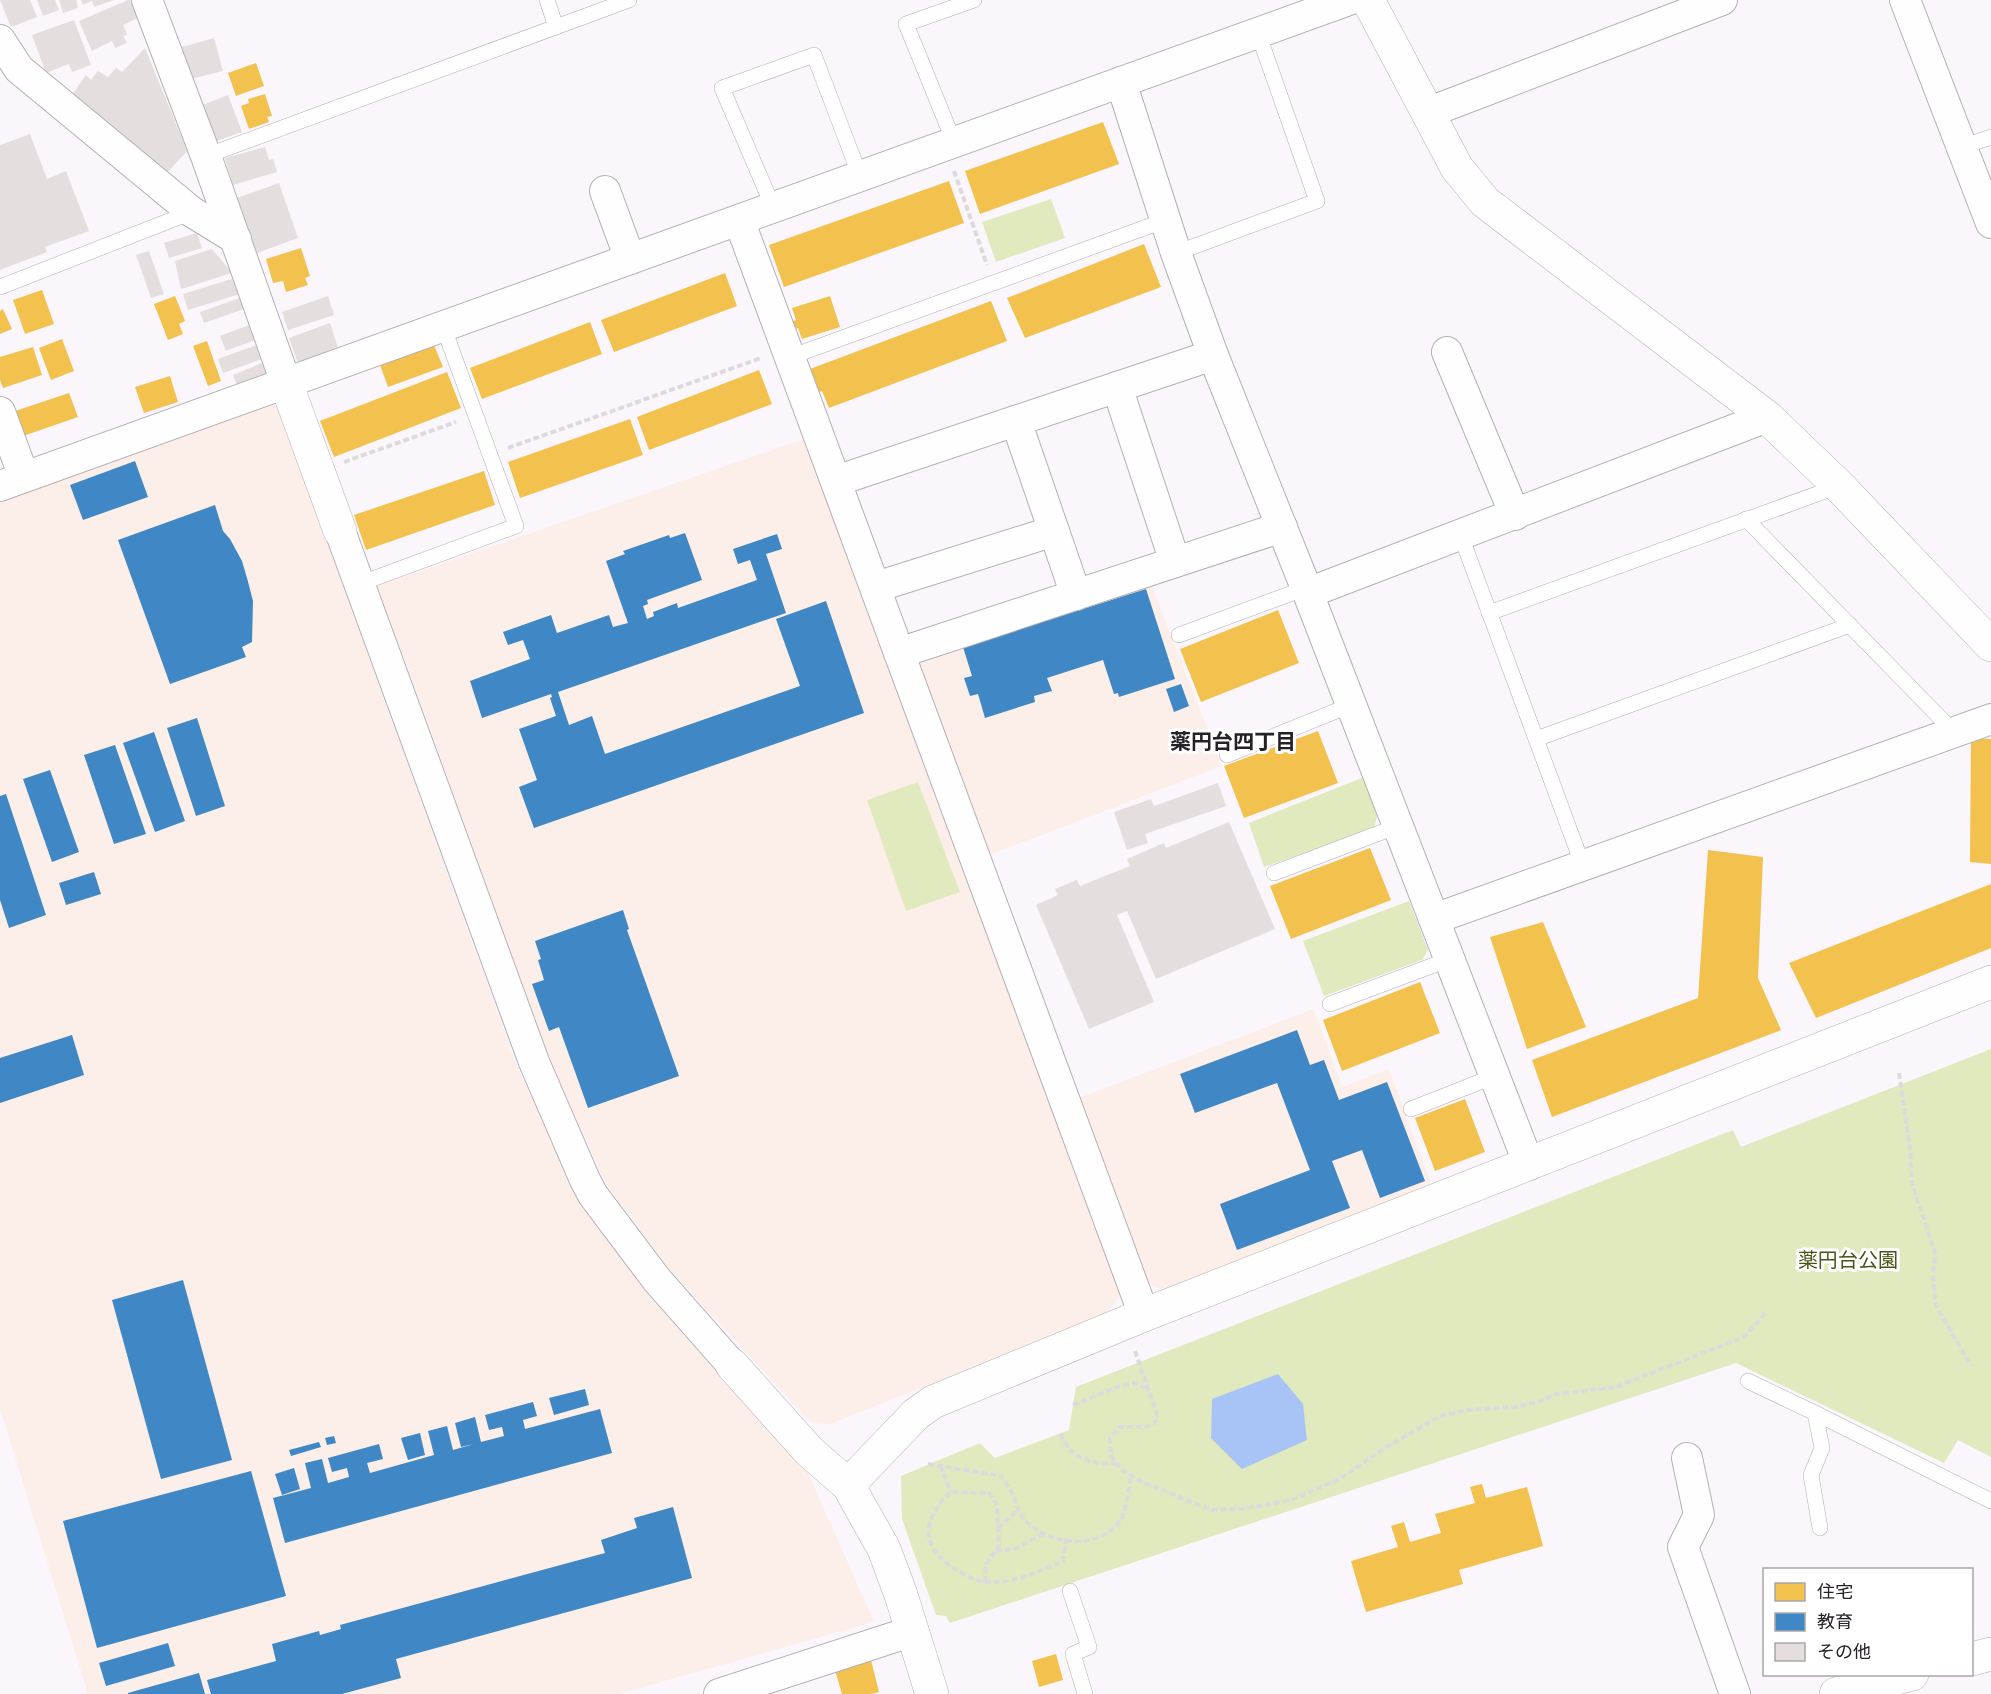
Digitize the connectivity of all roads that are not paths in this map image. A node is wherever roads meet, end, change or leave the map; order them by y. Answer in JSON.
{"nodes":[{"id":1,"x":147,"y":0,"type":"edge"},
{"id":2,"x":547,"y":0,"type":"edge"},
{"id":3,"x":629,"y":0,"type":"edge"},
{"id":4,"x":974,"y":0,"type":"edge"},
{"id":5,"x":1350,"y":0,"type":"edge"},
{"id":6,"x":1368,"y":0,"type":"edge"},
{"id":7,"x":1722,"y":0,"type":"edge"},
{"id":8,"x":1905,"y":0,"type":"edge"},
{"id":9,"x":556,"y":27,"type":"junction"},
{"id":10,"x":1258,"y":33,"type":"junction"},
{"id":11,"x":0,"y":40,"type":"edge"},
{"id":12,"x":1120,"y":82,"type":"junction"},
{"id":13,"x":1427,"y":113,"type":"junction"},
{"id":14,"x":1991,"y":137,"type":"edge"},
{"id":15,"x":950,"y":144,"type":"junction"},
{"id":16,"x":1961,"y":147,"type":"junction"},
{"id":17,"x":206,"y":156,"type":"junction"},
{"id":18,"x":860,"y":176,"type":"junction"},
{"id":19,"x":605,"y":191,"type":"dead end"},
{"id":20,"x":773,"y":207,"type":"junction"},
{"id":21,"x":192,"y":212,"type":"junction"},
{"id":22,"x":739,"y":220,"type":"junction"},
{"id":23,"x":1166,"y":220,"type":"junction"},
{"id":24,"x":1991,"y":223,"type":"edge"},
{"id":25,"x":236,"y":239,"type":"junction"},
{"id":26,"x":1176,"y":253,"type":"junction"},
{"id":27,"x":630,"y":259,"type":"junction"},
{"id":28,"x":0,"y":287,"type":"edge"},
{"id":29,"x":443,"y":326,"type":"junction"},
{"id":30,"x":1447,"y":352,"type":"dead end"},
{"id":31,"x":1213,"y":355,"type":"junction"},
{"id":32,"x":779,"y":356,"type":"junction"},
{"id":33,"x":286,"y":383,"type":"junction"},
{"id":34,"x":1117,"y":387,"type":"junction"},
{"id":35,"x":0,"y":412,"type":"edge"},
{"id":36,"x":1767,"y":417,"type":"junction"},
{"id":37,"x":1016,"y":421,"type":"junction"},
{"id":38,"x":836,"y":481,"type":"junction"},
{"id":39,"x":12,"y":482,"type":"edge"},
{"id":40,"x":1839,"y":486,"type":"junction"},
{"id":41,"x":1515,"y":515,"type":"junction"},
{"id":42,"x":1746,"y":519,"type":"junction"},
{"id":43,"x":1282,"y":527,"type":"junction"},
{"id":44,"x":340,"y":531,"type":"joint"},
{"id":45,"x":1054,"y":531,"type":"junction"},
{"id":46,"x":1461,"y":536,"type":"junction"},
{"id":47,"x":1175,"y":562,"type":"junction"},
{"id":48,"x":359,"y":584,"type":"junction"},
{"id":49,"x":876,"y":587,"type":"junction"},
{"id":50,"x":1307,"y":591,"type":"junction"},
{"id":51,"x":1076,"y":595,"type":"junction"},
{"id":52,"x":1489,"y":613,"type":"junction"},
{"id":53,"x":1850,"y":625,"type":"junction"},
{"id":54,"x":1179,"y":634,"type":"dead end"},
{"id":55,"x":1991,"y":645,"type":"edge"},
{"id":56,"x":899,"y":652,"type":"junction"},
{"id":57,"x":1351,"y":705,"type":"junction"},
{"id":58,"x":1991,"y":719,"type":"edge"},
{"id":59,"x":1954,"y":732,"type":"junction"},
{"id":60,"x":1536,"y":739,"type":"junction"},
{"id":61,"x":1227,"y":755,"type":"dead end"},
{"id":62,"x":1398,"y":826,"type":"junction"},
{"id":63,"x":1583,"y":866,"type":"junction"},
{"id":64,"x":1274,"y":873,"type":"dead end"},
{"id":65,"x":1434,"y":919,"type":"junction"},
{"id":66,"x":1450,"y":959,"type":"junction"},
{"id":67,"x":1991,"y":982,"type":"edge"},
{"id":68,"x":1330,"y":1004,"type":"dead end"},
{"id":69,"x":1495,"y":1076,"type":"junction"},
{"id":70,"x":1412,"y":1108,"type":"dead end"},
{"id":71,"x":1529,"y":1165,"type":"junction"},
{"id":72,"x":1144,"y":1316,"type":"junction"},
{"id":73,"x":732,"y":1365,"type":"joint"},
{"id":74,"x":1748,"y":1381,"type":"dead end"},
{"id":75,"x":1815,"y":1413,"type":"junction"},
{"id":76,"x":1687,"y":1458,"type":"dead end"},
{"id":77,"x":848,"y":1485,"type":"junction"},
{"id":78,"x":1991,"y":1502,"type":"edge"},
{"id":79,"x":1820,"y":1528,"type":"dead end"},
{"id":80,"x":1070,"y":1591,"type":"dead end"},
{"id":81,"x":913,"y":1631,"type":"junction"},
{"id":82,"x":1991,"y":1654,"type":"edge"},
{"id":83,"x":1973,"y":1658,"type":"edge"},
{"id":84,"x":1904,"y":1676,"type":"edge"},
{"id":85,"x":719,"y":1694,"type":"edge"},
{"id":86,"x":932,"y":1694,"type":"edge"},
{"id":87,"x":1085,"y":1694,"type":"edge"},
{"id":88,"x":1735,"y":1694,"type":"edge"},
{"id":89,"x":1836,"y":1694,"type":"edge"}],
"edges":[{"from":1,"to":17,"type":"street"},
{"from":2,"to":9,"type":"lane"},
{"from":3,"to":9,"type":"lane"},
{"from":4,"to":15,"type":"lane"},
{"from":5,"to":10,"type":"street"},
{"from":6,"to":13,"type":"main road"},
{"from":7,"to":13,"type":"street"},
{"from":8,"to":16,"type":"street"},
{"from":9,"to":17,"type":"lane"},
{"from":10,"to":12,"type":"street"},
{"from":10,"to":26,"type":"lane"},
{"from":11,"to":21,"type":"street"},
{"from":12,"to":15,"type":"street"},
{"from":12,"to":23,"type":"street"},
{"from":13,"to":36,"type":"main road"},
{"from":14,"to":16,"type":"lane"},
{"from":15,"to":18,"type":"street"},
{"from":16,"to":24,"type":"street"},
{"from":17,"to":25,"type":"street"},
{"from":18,"to":20,"type":"street"},
{"from":18,"to":20,"type":"lane"},
{"from":19,"to":27,"type":"street"},
{"from":20,"to":22,"type":"street"},
{"from":21,"to":25,"type":"street"},
{"from":21,"to":28,"type":"lane"},
{"from":22,"to":27,"type":"street"},
{"from":22,"to":32,"type":"street"},
{"from":23,"to":26,"type":"street"},
{"from":23,"to":32,"type":"lane"},
{"from":25,"to":33,"type":"street"},
{"from":26,"to":31,"type":"street"},
{"from":27,"to":29,"type":"street"},
{"from":29,"to":33,"type":"street"},
{"from":29,"to":48,"type":"lane"},
{"from":30,"to":41,"type":"street"},
{"from":31,"to":34,"type":"street"},
{"from":31,"to":43,"type":"street"},
{"from":32,"to":38,"type":"street"},
{"from":33,"to":39,"type":"street"},
{"from":33,"to":44,"type":"main road"},
{"from":34,"to":37,"type":"street"},
{"from":34,"to":47,"type":"street"},
{"from":35,"to":39,"type":"street"},
{"from":36,"to":40,"type":"main road"},
{"from":36,"to":41,"type":"street"},
{"from":37,"to":38,"type":"street"},
{"from":37,"to":45,"type":"street"},
{"from":38,"to":49,"type":"street"},
{"from":40,"to":42,"type":"lane"},
{"from":40,"to":55,"type":"main road"},
{"from":41,"to":46,"type":"street"},
{"from":42,"to":52,"type":"lane"},
{"from":42,"to":53,"type":"lane"},
{"from":43,"to":47,"type":"street"},
{"from":43,"to":50,"type":"street"},
{"from":44,"to":48,"type":"street"},
{"from":45,"to":49,"type":"street"},
{"from":45,"to":51,"type":"street"},
{"from":46,"to":50,"type":"street"},
{"from":46,"to":52,"type":"lane"},
{"from":47,"to":51,"type":"street"},
{"from":48,"to":73,"type":"street"},
{"from":49,"to":56,"type":"street"},
{"from":50,"to":54,"type":"lane"},
{"from":50,"to":57,"type":"street"},
{"from":51,"to":56,"type":"street"},
{"from":52,"to":60,"type":"lane"},
{"from":53,"to":59,"type":"lane"},
{"from":53,"to":60,"type":"lane"},
{"from":56,"to":72,"type":"street"},
{"from":57,"to":61,"type":"lane"},
{"from":57,"to":62,"type":"street"},
{"from":58,"to":59,"type":"street"},
{"from":59,"to":63,"type":"street"},
{"from":60,"to":63,"type":"lane"},
{"from":62,"to":64,"type":"lane"},
{"from":62,"to":65,"type":"street"},
{"from":63,"to":65,"type":"street"},
{"from":65,"to":66,"type":"street"},
{"from":66,"to":68,"type":"lane"},
{"from":66,"to":69,"type":"street"},
{"from":67,"to":71,"type":"main road"},
{"from":69,"to":70,"type":"lane"},
{"from":69,"to":71,"type":"street"},
{"from":71,"to":72,"type":"main road"},
{"from":72,"to":77,"type":"main road"},
{"from":73,"to":77,"type":"main road"},
{"from":74,"to":75,"type":"lane"},
{"from":75,"to":78,"type":"lane"},
{"from":75,"to":79,"type":"lane"},
{"from":76,"to":88,"type":"street"},
{"from":77,"to":81,"type":"main road"},
{"from":80,"to":87,"type":"lane"},
{"from":81,"to":85,"type":"street"},
{"from":81,"to":86,"type":"main road"},
{"from":82,"to":83,"type":"main road"},
{"from":84,"to":89,"type":"main road"}]}
